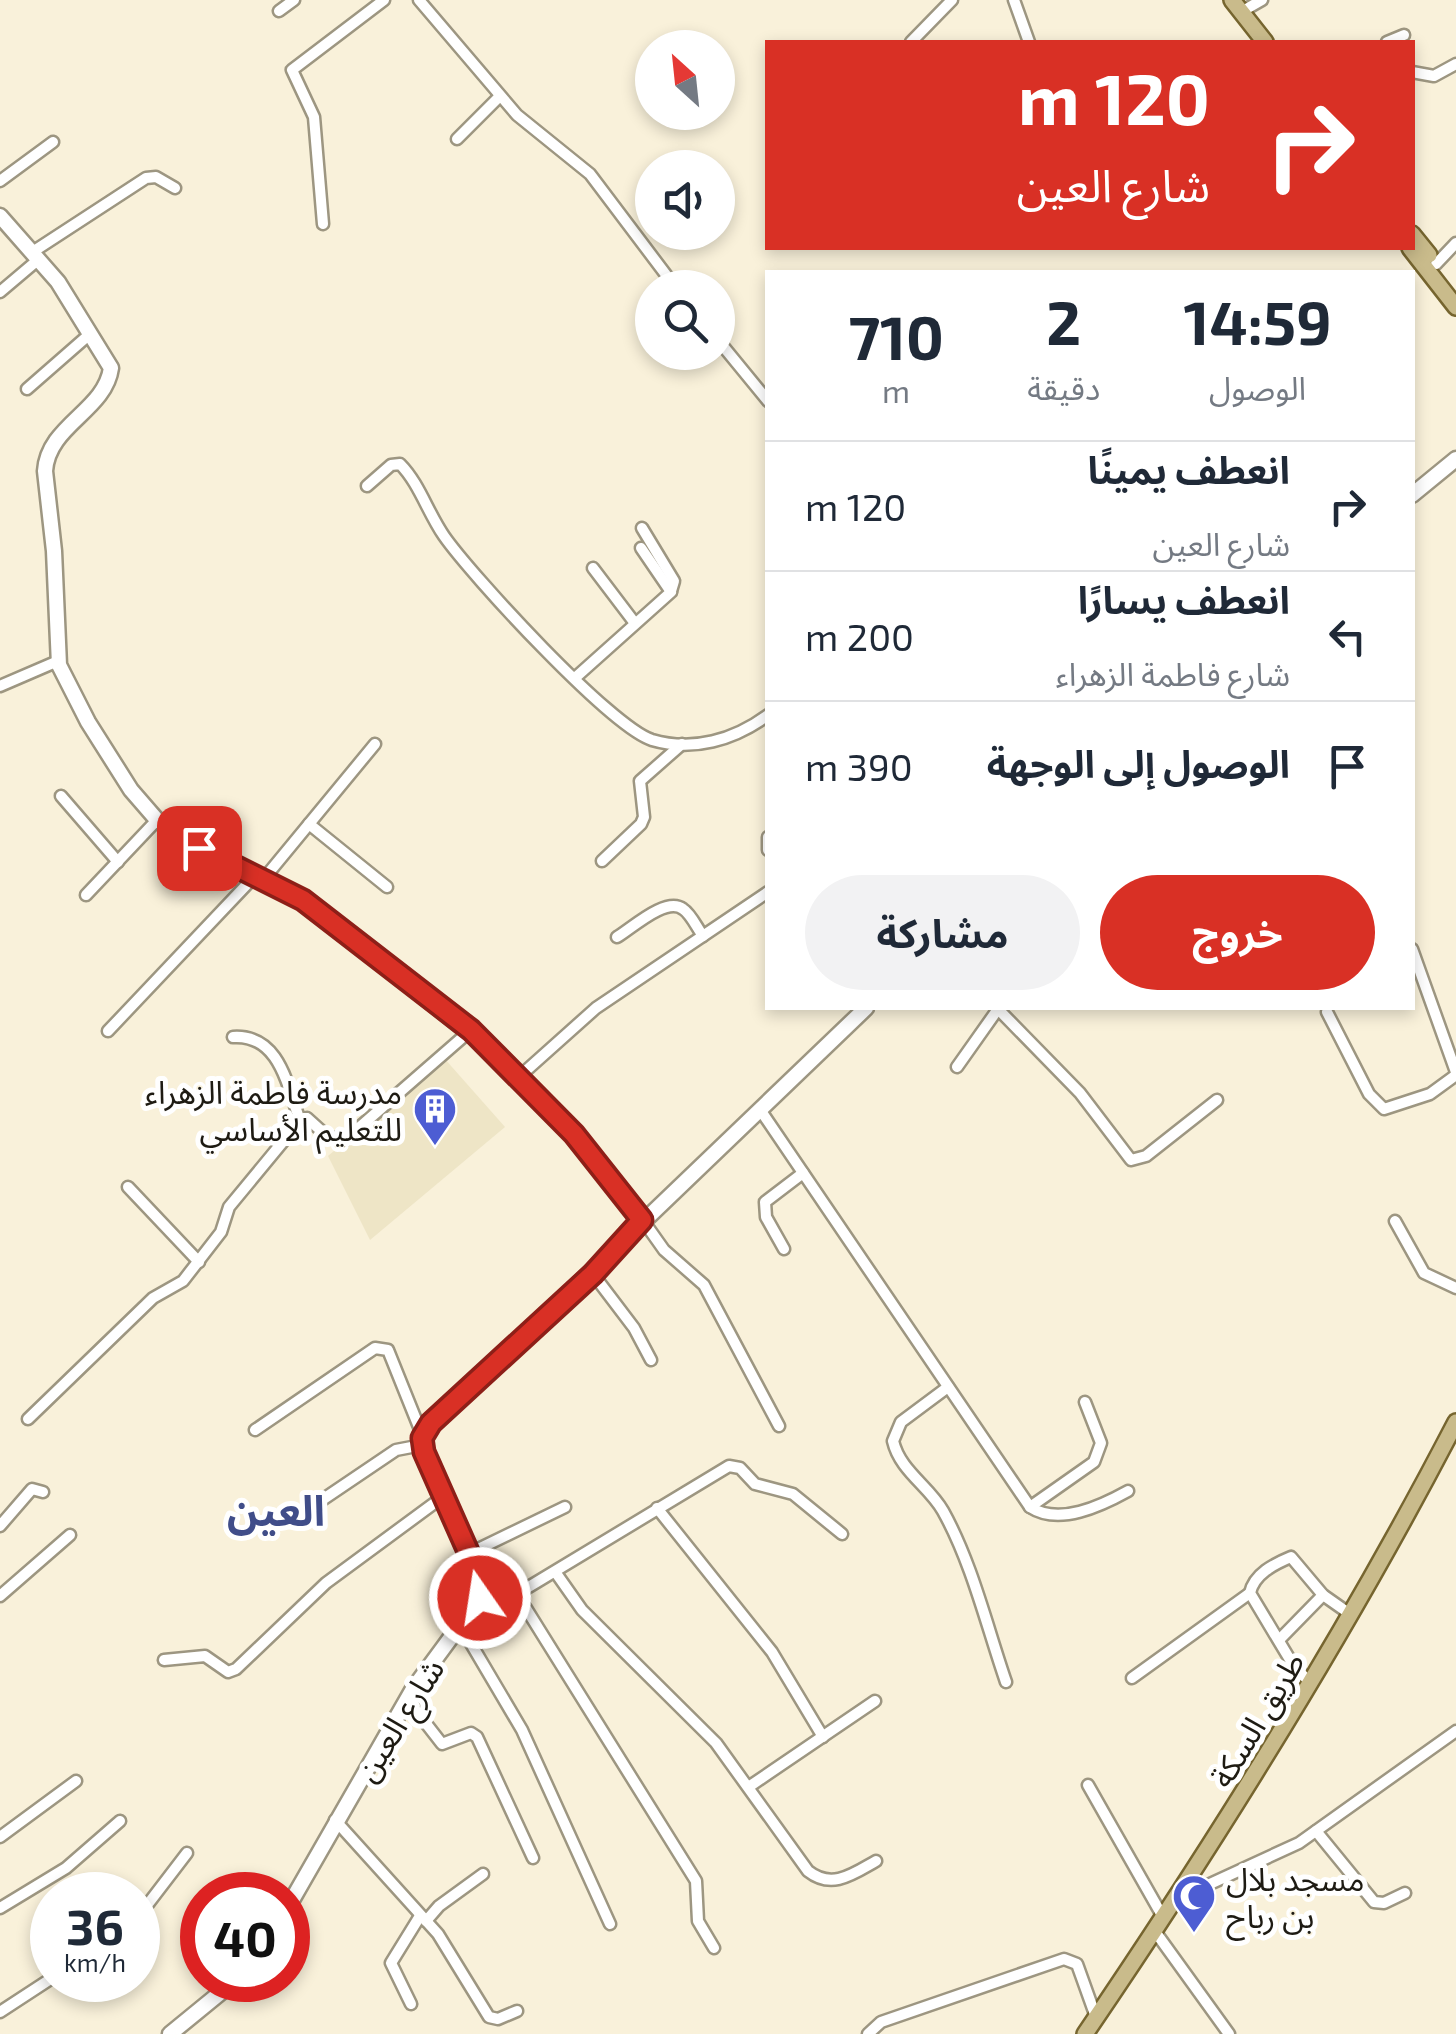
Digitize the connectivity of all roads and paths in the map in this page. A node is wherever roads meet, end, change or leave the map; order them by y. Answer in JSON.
{"nodes":[{"id":1,"x":294,"y":0,"type":"edge"},
{"id":2,"x":384,"y":0,"type":"edge"},
{"id":3,"x":419,"y":0,"type":"edge"},
{"id":4,"x":952,"y":0,"type":"edge"},
{"id":5,"x":1014,"y":0,"type":"edge"},
{"id":6,"x":1219,"y":0,"type":"edge"},
{"id":7,"x":1262,"y":0,"type":"edge"},
{"id":8,"x":1237,"y":6,"type":"edge"},
{"id":9,"x":279,"y":11,"type":"dead end"},
{"id":10,"x":1404,"y":35,"type":"dead end"},
{"id":11,"x":914,"y":40,"type":"edge"},
{"id":12,"x":1028,"y":40,"type":"edge"},
{"id":13,"x":1250,"y":40,"type":"edge"},
{"id":14,"x":1263,"y":40,"type":"edge"},
{"id":15,"x":1392,"y":40,"type":"edge"},
{"id":16,"x":1456,"y":64,"type":"edge"},
{"id":17,"x":1415,"y":73,"type":"edge"},
{"id":18,"x":500,"y":96,"type":"junction"},
{"id":19,"x":457,"y":139,"type":"dead end"},
{"id":20,"x":53,"y":142,"type":"dead end"},
{"id":21,"x":0,"y":181,"type":"edge"},
{"id":22,"x":175,"y":188,"type":"dead end"},
{"id":23,"x":0,"y":216,"type":"edge"},
{"id":24,"x":322,"y":224,"type":"dead end"},
{"id":25,"x":1415,"y":238,"type":"edge"},
{"id":26,"x":1456,"y":243,"type":"edge"},
{"id":27,"x":1412,"y":250,"type":"edge"},
{"id":28,"x":36,"y":255,"type":"junction"},
{"id":29,"x":1436,"y":264,"type":"junction"},
{"id":30,"x":662,"y":270,"type":"edge"},
{"id":31,"x":1456,"y":290,"type":"edge"},
{"id":32,"x":0,"y":292,"type":"edge"},
{"id":33,"x":1456,"y":307,"type":"edge"},
{"id":34,"x":92,"y":333,"type":"junction"},
{"id":35,"x":735,"y":361,"type":"edge"},
{"id":36,"x":27,"y":389,"type":"dead end"},
{"id":37,"x":765,"y":397,"type":"edge"},
{"id":38,"x":1456,"y":459,"type":"edge"},
{"id":39,"x":367,"y":486,"type":"dead end"},
{"id":40,"x":1415,"y":493,"type":"edge"},
{"id":41,"x":642,"y":528,"type":"dead end"},
{"id":42,"x":641,"y":548,"type":"dead end"},
{"id":43,"x":594,"y":568,"type":"dead end"},
{"id":44,"x":671,"y":592,"type":"junction"},
{"id":45,"x":634,"y":622,"type":"junction"},
{"id":46,"x":58,"y":661,"type":"junction"},
{"id":47,"x":576,"y":677,"type":"junction"},
{"id":48,"x":0,"y":686,"type":"edge"},
{"id":49,"x":765,"y":717,"type":"edge"},
{"id":50,"x":375,"y":744,"type":"dead end"},
{"id":51,"x":682,"y":744,"type":"junction"},
{"id":52,"x":62,"y":796,"type":"dead end"},
{"id":53,"x":157,"y":820,"type":"junction"},
{"id":54,"x":309,"y":824,"type":"junction"},
{"id":55,"x":602,"y":861,"type":"dead end"},
{"id":56,"x":118,"y":862,"type":"junction"},
{"id":57,"x":258,"y":880,"type":"junction"},
{"id":58,"x":387,"y":887,"type":"dead end"},
{"id":59,"x":765,"y":894,"type":"edge"},
{"id":60,"x":86,"y":895,"type":"dead end"},
{"id":61,"x":703,"y":936,"type":"junction"},
{"id":62,"x":617,"y":938,"type":"dead end"},
{"id":63,"x":1415,"y":958,"type":"edge"},
{"id":64,"x":864,"y":1010,"type":"edge"},
{"id":65,"x":997,"y":1010,"type":"edge"},
{"id":66,"x":1000,"y":1010,"type":"edge"},
{"id":67,"x":1327,"y":1012,"type":"dead end"},
{"id":68,"x":471,"y":1030,"type":"junction"},
{"id":69,"x":108,"y":1031,"type":"dead end"},
{"id":70,"x":232,"y":1037,"type":"dead end"},
{"id":71,"x":957,"y":1067,"type":"dead end"},
{"id":72,"x":1456,"y":1074,"type":"edge"},
{"id":73,"x":520,"y":1076,"type":"junction"},
{"id":74,"x":1217,"y":1100,"type":"dead end"},
{"id":75,"x":761,"y":1110,"type":"junction"},
{"id":76,"x":300,"y":1121,"type":"junction"},
{"id":77,"x":803,"y":1173,"type":"junction"},
{"id":78,"x":128,"y":1187,"type":"dead end"},
{"id":79,"x":642,"y":1220,"type":"junction"},
{"id":80,"x":1395,"y":1220,"type":"dead end"},
{"id":81,"x":784,"y":1250,"type":"dead end"},
{"id":82,"x":199,"y":1262,"type":"junction"},
{"id":83,"x":593,"y":1274,"type":"junction"},
{"id":84,"x":1456,"y":1288,"type":"edge"},
{"id":85,"x":651,"y":1360,"type":"dead end"},
{"id":86,"x":948,"y":1387,"type":"junction"},
{"id":87,"x":1085,"y":1402,"type":"dead end"},
{"id":88,"x":28,"y":1420,"type":"dead end"},
{"id":89,"x":1456,"y":1422,"type":"edge"},
{"id":90,"x":779,"y":1426,"type":"dead end"},
{"id":91,"x":255,"y":1430,"type":"dead end"},
{"id":92,"x":422,"y":1441,"type":"junction"},
{"id":93,"x":1128,"y":1491,"type":"dead end"},
{"id":94,"x":43,"y":1492,"type":"dead end"},
{"id":95,"x":444,"y":1496,"type":"junction"},
{"id":96,"x":1030,"y":1507,"type":"junction"},
{"id":97,"x":565,"y":1508,"type":"dead end"},
{"id":98,"x":657,"y":1508,"type":"junction"},
{"id":99,"x":291,"y":1521,"type":"dead end"},
{"id":100,"x":0,"y":1526,"type":"edge"},
{"id":101,"x":842,"y":1534,"type":"dead end"},
{"id":102,"x":70,"y":1535,"type":"dead end"},
{"id":103,"x":470,"y":1553,"type":"junction"},
{"id":104,"x":556,"y":1572,"type":"junction"},
{"id":105,"x":1250,"y":1593,"type":"junction"},
{"id":106,"x":517,"y":1594,"type":"junction"},
{"id":107,"x":1323,"y":1595,"type":"junction"},
{"id":108,"x":0,"y":1596,"type":"edge"},
{"id":109,"x":480,"y":1598,"type":"junction"},
{"id":110,"x":1350,"y":1614,"type":"junction"},
{"id":111,"x":460,"y":1625,"type":"junction"},
{"id":112,"x":1279,"y":1640,"type":"junction"},
{"id":113,"x":164,"y":1660,"type":"dead end"},
{"id":114,"x":1132,"y":1678,"type":"dead end"},
{"id":115,"x":1006,"y":1682,"type":"dead end"},
{"id":116,"x":1310,"y":1683,"type":"junction"},
{"id":117,"x":407,"y":1699,"type":"junction"},
{"id":118,"x":875,"y":1701,"type":"dead end"},
{"id":119,"x":1456,"y":1730,"type":"edge"},
{"id":120,"x":823,"y":1736,"type":"junction"},
{"id":121,"x":76,"y":1781,"type":"dead end"},
{"id":122,"x":1088,"y":1784,"type":"dead end"},
{"id":123,"x":750,"y":1786,"type":"junction"},
{"id":124,"x":120,"y":1820,"type":"dead end"},
{"id":125,"x":335,"y":1820,"type":"junction"},
{"id":126,"x":1316,"y":1831,"type":"junction"},
{"id":127,"x":0,"y":1836,"type":"edge"},
{"id":128,"x":187,"y":1853,"type":"dead end"},
{"id":129,"x":533,"y":1858,"type":"dead end"},
{"id":130,"x":876,"y":1861,"type":"dead end"},
{"id":131,"x":307,"y":1872,"type":"edge"},
{"id":132,"x":484,"y":1874,"type":"dead end"},
{"id":133,"x":160,"y":1888,"type":"edge"},
{"id":134,"x":1405,"y":1893,"type":"dead end"},
{"id":135,"x":1174,"y":1900,"type":"junction"},
{"id":136,"x":0,"y":1908,"type":"edge"},
{"id":137,"x":423,"y":1919,"type":"junction"},
{"id":138,"x":610,"y":1924,"type":"dead end"},
{"id":139,"x":1158,"y":1924,"type":"junction"},
{"id":140,"x":714,"y":1948,"type":"dead end"},
{"id":141,"x":30,"y":1992,"type":"edge"},
{"id":142,"x":209,"y":2002,"type":"edge"},
{"id":143,"x":411,"y":2004,"type":"dead end"},
{"id":144,"x":517,"y":2011,"type":"dead end"},
{"id":145,"x":0,"y":2012,"type":"edge"},
{"id":146,"x":1096,"y":2017,"type":"junction"},
{"id":147,"x":170,"y":2034,"type":"edge"},
{"id":148,"x":868,"y":2034,"type":"edge"},
{"id":149,"x":1085,"y":2034,"type":"edge"},
{"id":150,"x":1230,"y":2034,"type":"edge"}],
"edges":[{"from":1,"to":9,"type":"street"},
{"from":2,"to":24,"type":"street"},
{"from":3,"to":18,"type":"street"},
{"from":4,"to":11,"type":"street"},
{"from":5,"to":12,"type":"street"},
{"from":6,"to":13,"type":"main road"},
{"from":7,"to":8,"type":"street"},
{"from":8,"to":14,"type":"main road"},
{"from":10,"to":15,"type":"street"},
{"from":16,"to":17,"type":"street"},
{"from":18,"to":19,"type":"street"},
{"from":18,"to":30,"type":"street"},
{"from":20,"to":21,"type":"street"},
{"from":22,"to":28,"type":"street"},
{"from":23,"to":28,"type":"street"},
{"from":25,"to":29,"type":"main road"},
{"from":26,"to":29,"type":"street"},
{"from":27,"to":33,"type":"main road"},
{"from":28,"to":32,"type":"street"},
{"from":28,"to":34,"type":"street"},
{"from":29,"to":31,"type":"main road"},
{"from":34,"to":36,"type":"street"},
{"from":34,"to":46,"type":"street"},
{"from":35,"to":37,"type":"street"},
{"from":38,"to":40,"type":"street"},
{"from":39,"to":47,"type":"street"},
{"from":41,"to":44,"type":"street"},
{"from":42,"to":44,"type":"street"},
{"from":43,"to":45,"type":"street"},
{"from":44,"to":45,"type":"street"},
{"from":45,"to":47,"type":"street"},
{"from":46,"to":48,"type":"street"},
{"from":46,"to":53,"type":"street"},
{"from":47,"to":51,"type":"street"},
{"from":49,"to":51,"type":"street"},
{"from":50,"to":54,"type":"street"},
{"from":51,"to":55,"type":"street"},
{"from":52,"to":56,"type":"street"},
{"from":53,"to":56,"type":"street"},
{"from":53,"to":57,"type":"street"},
{"from":54,"to":57,"type":"street"},
{"from":54,"to":58,"type":"street"},
{"from":56,"to":60,"type":"street"},
{"from":57,"to":68,"type":"street"},
{"from":57,"to":69,"type":"street"},
{"from":59,"to":61,"type":"street"},
{"from":61,"to":62,"type":"street"},
{"from":61,"to":73,"type":"street"},
{"from":63,"to":72,"type":"street"},
{"from":64,"to":75,"type":"street"},
{"from":65,"to":71,"type":"street"},
{"from":66,"to":74,"type":"street"},
{"from":67,"to":72,"type":"street"},
{"from":68,"to":73,"type":"street"},
{"from":68,"to":76,"type":"street"},
{"from":70,"to":76,"type":"street"},
{"from":73,"to":79,"type":"street"},
{"from":75,"to":77,"type":"street"},
{"from":75,"to":79,"type":"street"},
{"from":76,"to":82,"type":"street"},
{"from":77,"to":81,"type":"street"},
{"from":77,"to":86,"type":"street"},
{"from":78,"to":82,"type":"street"},
{"from":79,"to":83,"type":"street"},
{"from":79,"to":90,"type":"street"},
{"from":80,"to":84,"type":"street"},
{"from":82,"to":88,"type":"street"},
{"from":83,"to":85,"type":"street"},
{"from":83,"to":92,"type":"street"},
{"from":86,"to":96,"type":"street"},
{"from":86,"to":115,"type":"street"},
{"from":87,"to":96,"type":"street"},
{"from":89,"to":110,"type":"main road","name":"طريق السكة"},
{"from":91,"to":92,"type":"street"},
{"from":92,"to":95,"type":"street"},
{"from":92,"to":99,"type":"street"},
{"from":93,"to":96,"type":"street"},
{"from":94,"to":100,"type":"street"},
{"from":95,"to":103,"type":"street"},
{"from":95,"to":113,"type":"street"},
{"from":97,"to":103,"type":"street"},
{"from":98,"to":101,"type":"street"},
{"from":98,"to":104,"type":"street"},
{"from":98,"to":120,"type":"street"},
{"from":102,"to":108,"type":"street"},
{"from":103,"to":109,"type":"street"},
{"from":104,"to":106,"type":"street"},
{"from":104,"to":123,"type":"street"},
{"from":105,"to":107,"type":"street"},
{"from":105,"to":112,"type":"street"},
{"from":105,"to":114,"type":"street"},
{"from":106,"to":109,"type":"street"},
{"from":106,"to":140,"type":"street"},
{"from":107,"to":110,"type":"street"},
{"from":107,"to":112,"type":"street"},
{"from":109,"to":111,"type":"street","name":"شارع العين"},
{"from":110,"to":116,"type":"main road","name":"طريق السكة"},
{"from":111,"to":117,"type":"street","name":"شارع العين"},
{"from":111,"to":138,"type":"street"},
{"from":112,"to":116,"type":"street"},
{"from":116,"to":135,"type":"main road","name":"طريق السكة"},
{"from":117,"to":125,"type":"street","name":"شارع العين"},
{"from":117,"to":129,"type":"street"},
{"from":118,"to":120,"type":"street"},
{"from":119,"to":126,"type":"street"},
{"from":120,"to":123,"type":"street"},
{"from":121,"to":127,"type":"street"},
{"from":122,"to":139,"type":"street"},
{"from":123,"to":130,"type":"street"},
{"from":124,"to":136,"type":"street"},
{"from":125,"to":131,"type":"street","name":"شارع العين"},
{"from":125,"to":137,"type":"street"},
{"from":126,"to":134,"type":"street"},
{"from":126,"to":135,"type":"street"},
{"from":128,"to":133,"type":"street"},
{"from":132,"to":137,"type":"street"},
{"from":135,"to":139,"type":"main road","name":"طريق السكة"},
{"from":137,"to":143,"type":"street"},
{"from":137,"to":144,"type":"street"},
{"from":139,"to":146,"type":"main road","name":"طريق السكة"},
{"from":139,"to":150,"type":"street"},
{"from":141,"to":145,"type":"street"},
{"from":142,"to":147,"type":"street"},
{"from":146,"to":148,"type":"street"},
{"from":146,"to":149,"type":"main road","name":"طريق السكة"}]}
